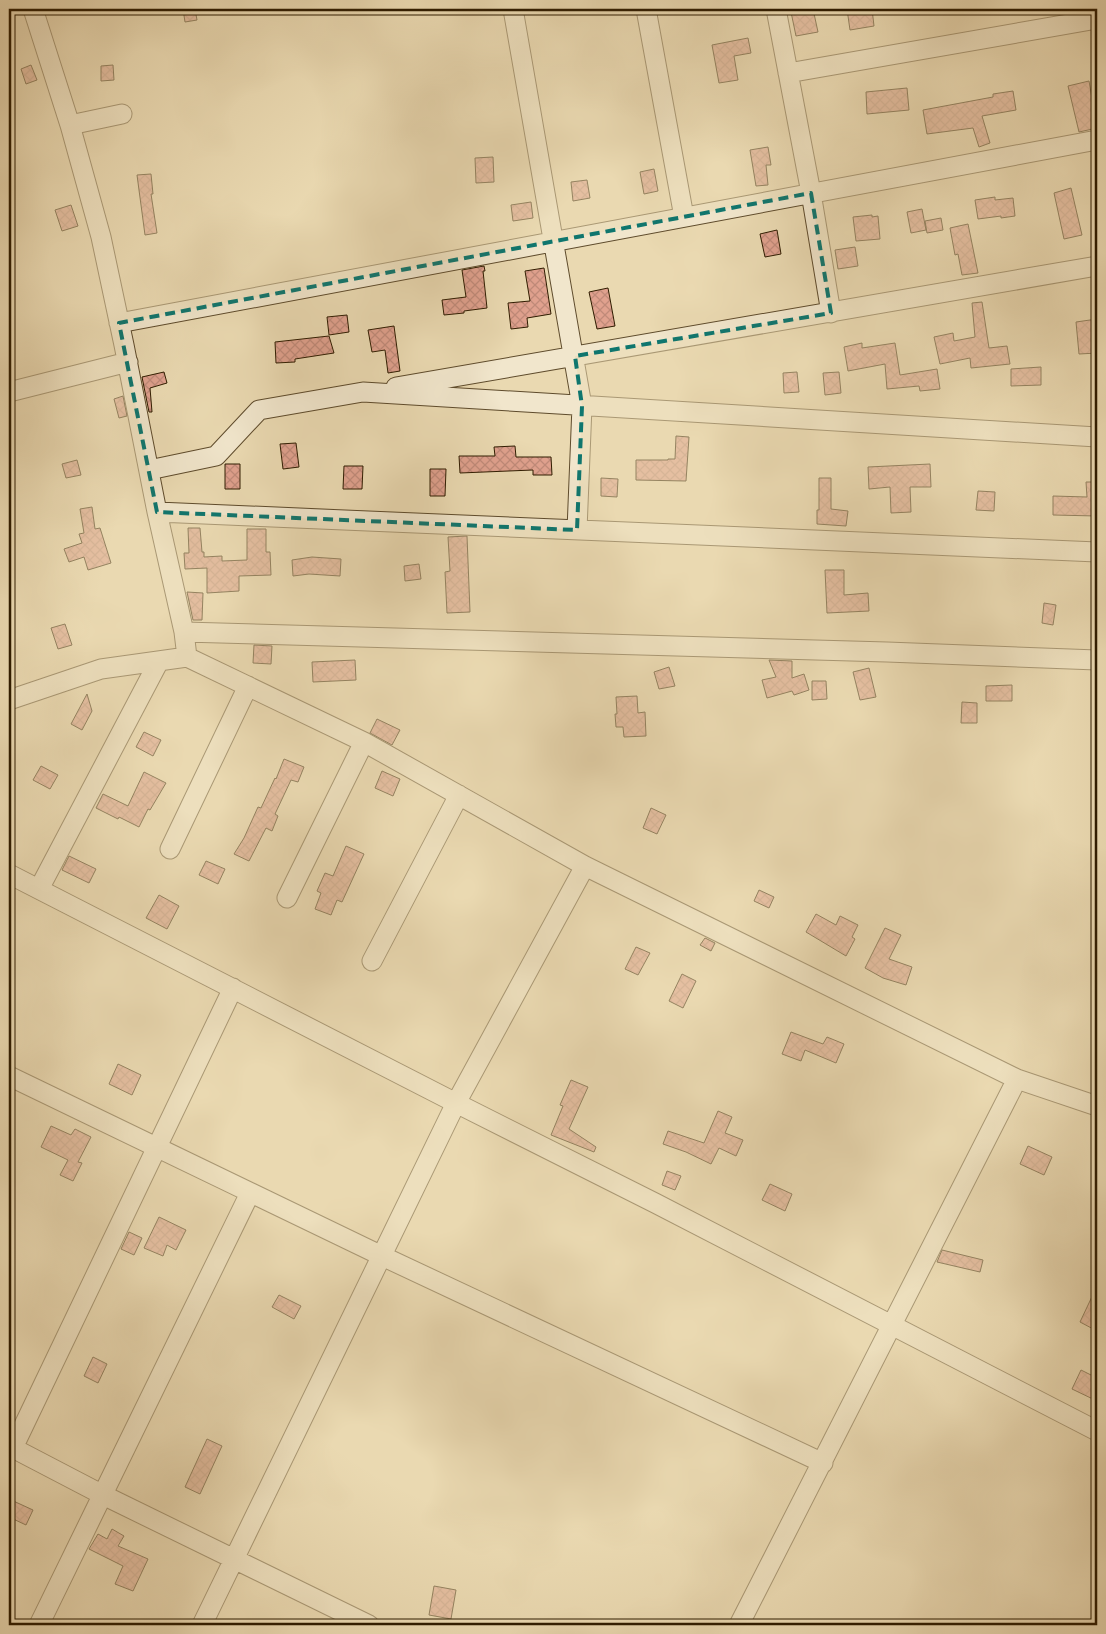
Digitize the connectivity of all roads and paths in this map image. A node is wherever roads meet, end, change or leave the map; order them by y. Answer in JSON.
{"nodes":[{"id":1,"x":33,"y":9,"type":"edge"},
{"id":2,"x":513,"y":9,"type":"edge"},
{"id":3,"x":646,"y":9,"type":"edge"},
{"id":4,"x":776,"y":9,"type":"edge"},
{"id":5,"x":1097,"y":20,"type":"edge"},
{"id":6,"x":788,"y":73,"type":"junction"},
{"id":7,"x":122,"y":114,"type":"dead end"},
{"id":8,"x":70,"y":125,"type":"junction"},
{"id":9,"x":1097,"y":140,"type":"edge"},
{"id":10,"x":811,"y":193,"type":"junction"},
{"id":11,"x":684,"y":217,"type":"junction"},
{"id":12,"x":554,"y":242,"type":"junction"},
{"id":13,"x":1097,"y":266,"type":"edge"},
{"id":14,"x":831,"y":312,"type":"junction"},
{"id":15,"x":118,"y":323,"type":"junction"},
{"id":16,"x":574,"y":356,"type":"junction"},
{"id":17,"x":128,"y":362,"type":"junction"},
{"id":18,"x":9,"y":392,"type":"edge"},
{"id":19,"x":363,"y":392,"type":"junction"},
{"id":20,"x":582,"y":406,"type":"junction"},
{"id":21,"x":1097,"y":437,"type":"edge"},
{"id":22,"x":149,"y":470,"type":"junction"},
{"id":23,"x":157,"y":512,"type":"junction"},
{"id":24,"x":578,"y":530,"type":"junction"},
{"id":25,"x":1097,"y":552,"type":"edge"},
{"id":26,"x":184,"y":632,"type":"junction"},
{"id":27,"x":187,"y":656,"type":"junction"},
{"id":28,"x":1097,"y":660,"type":"edge"},
{"id":29,"x":159,"y":661,"type":"junction"},
{"id":30,"x":248,"y":686,"type":"junction"},
{"id":31,"x":9,"y":700,"type":"edge"},
{"id":32,"x":364,"y":742,"type":"junction"},
{"id":33,"x":459,"y":795,"type":"junction"},
{"id":34,"x":170,"y":849,"type":"dead end"},
{"id":35,"x":585,"y":866,"type":"junction"},
{"id":36,"x":9,"y":874,"type":"edge"},
{"id":37,"x":40,"y":889,"type":"junction"},
{"id":38,"x":286,"y":898,"type":"dead end"},
{"id":39,"x":372,"y":961,"type":"dead end"},
{"id":40,"x":233,"y":988,"type":"junction"},
{"id":41,"x":9,"y":1076,"type":"edge"},
{"id":42,"x":1017,"y":1079,"type":"junction"},
{"id":43,"x":456,"y":1103,"type":"junction"},
{"id":44,"x":1097,"y":1106,"type":"edge"},
{"id":45,"x":156,"y":1148,"type":"junction"},
{"id":46,"x":250,"y":1193,"type":"junction"},
{"id":47,"x":382,"y":1256,"type":"junction"},
{"id":48,"x":891,"y":1325,"type":"junction"},
{"id":49,"x":1097,"y":1431,"type":"edge"},
{"id":50,"x":11,"y":1447,"type":"edge"},
{"id":51,"x":823,"y":1463,"type":"junction"},
{"id":52,"x":103,"y":1495,"type":"junction"},
{"id":53,"x":234,"y":1560,"type":"junction"},
{"id":54,"x":40,"y":1625,"type":"edge"},
{"id":55,"x":202,"y":1625,"type":"edge"},
{"id":56,"x":366,"y":1625,"type":"edge"},
{"id":57,"x":739,"y":1625,"type":"edge"}],
"edges":[{"from":1,"to":8,"type":"street"},
{"from":2,"to":12,"type":"street"},
{"from":3,"to":11,"type":"street"},
{"from":4,"to":6,"type":"street"},
{"from":5,"to":6,"type":"street"},
{"from":6,"to":10,"type":"street"},
{"from":7,"to":8,"type":"street"},
{"from":8,"to":15,"type":"street"},
{"from":9,"to":10,"type":"street"},
{"from":10,"to":11,"type":"street"},
{"from":10,"to":14,"type":"street"},
{"from":11,"to":12,"type":"street"},
{"from":12,"to":15,"type":"street"},
{"from":12,"to":16,"type":"street"},
{"from":13,"to":14,"type":"street"},
{"from":14,"to":16,"type":"street"},
{"from":15,"to":17,"type":"street"},
{"from":16,"to":19,"type":"street"},
{"from":16,"to":20,"type":"street"},
{"from":17,"to":18,"type":"street"},
{"from":17,"to":22,"type":"street"},
{"from":19,"to":20,"type":"street"},
{"from":19,"to":22,"type":"street"},
{"from":20,"to":21,"type":"street"},
{"from":20,"to":24,"type":"street"},
{"from":22,"to":23,"type":"street"},
{"from":23,"to":24,"type":"street"},
{"from":23,"to":26,"type":"street"},
{"from":24,"to":25,"type":"street"},
{"from":26,"to":27,"type":"street"},
{"from":26,"to":28,"type":"street"},
{"from":27,"to":29,"type":"street"},
{"from":27,"to":30,"type":"street"},
{"from":29,"to":31,"type":"street"},
{"from":29,"to":37,"type":"street"},
{"from":30,"to":32,"type":"street"},
{"from":30,"to":34,"type":"street"},
{"from":32,"to":33,"type":"street"},
{"from":32,"to":38,"type":"street"},
{"from":33,"to":35,"type":"street"},
{"from":33,"to":39,"type":"street"},
{"from":35,"to":42,"type":"street"},
{"from":35,"to":43,"type":"street"},
{"from":36,"to":37,"type":"street"},
{"from":37,"to":40,"type":"street"},
{"from":40,"to":43,"type":"street"},
{"from":40,"to":45,"type":"street"},
{"from":41,"to":45,"type":"street"},
{"from":42,"to":44,"type":"street"},
{"from":42,"to":48,"type":"street"},
{"from":43,"to":47,"type":"street"},
{"from":43,"to":48,"type":"street"},
{"from":45,"to":46,"type":"street"},
{"from":45,"to":50,"type":"street"},
{"from":46,"to":47,"type":"street"},
{"from":46,"to":52,"type":"street"},
{"from":47,"to":51,"type":"street"},
{"from":47,"to":53,"type":"street"},
{"from":48,"to":49,"type":"street"},
{"from":48,"to":51,"type":"street"},
{"from":50,"to":52,"type":"street"},
{"from":51,"to":57,"type":"street"},
{"from":52,"to":53,"type":"street"},
{"from":52,"to":54,"type":"street"},
{"from":53,"to":55,"type":"street"},
{"from":53,"to":56,"type":"street"}]}
